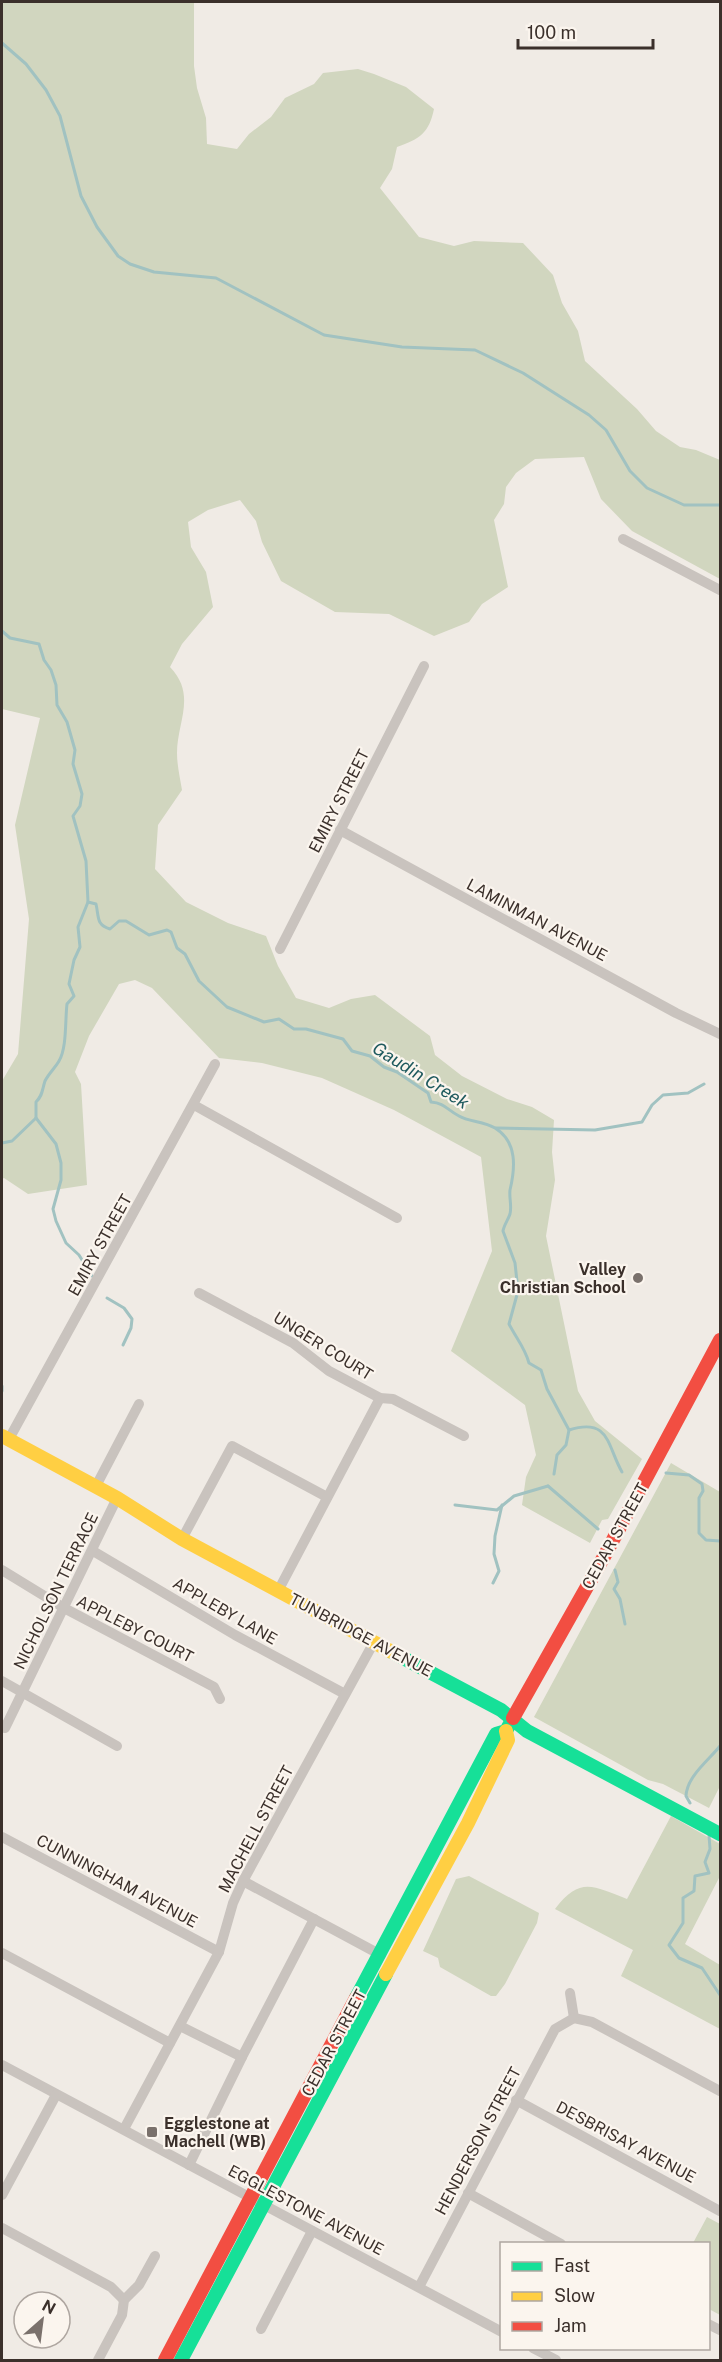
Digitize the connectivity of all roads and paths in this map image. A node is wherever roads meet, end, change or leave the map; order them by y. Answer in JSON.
{"nodes":[{"id":1,"x":623,"y":539,"type":"dead end"},
{"id":2,"x":720,"y":590,"type":"edge"},
{"id":3,"x":424,"y":666,"type":"dead end"},
{"id":4,"x":340,"y":830,"type":"junction"},
{"id":5,"x":280,"y":949,"type":"dead end"},
{"id":6,"x":720,"y":1034,"type":"edge"},
{"id":7,"x":215,"y":1064,"type":"dead end"},
{"id":8,"x":194,"y":1105,"type":"junction"},
{"id":9,"x":397,"y":1218,"type":"dead end"},
{"id":10,"x":199,"y":1293,"type":"dead end"},
{"id":11,"x":720,"y":1340,"type":"edge"},
{"id":12,"x":380,"y":1398,"type":"junction"},
{"id":13,"x":139,"y":1404,"type":"dead end"},
{"id":14,"x":464,"y":1436,"type":"dead end"},
{"id":15,"x":5,"y":1438,"type":"edge"},
{"id":16,"x":96,"y":1486,"type":"junction"},
{"id":17,"x":327,"y":1497,"type":"junction"},
{"id":18,"x":117,"y":1498,"type":"junction"},
{"id":19,"x":182,"y":1539,"type":"junction"},
{"id":20,"x":93,"y":1551,"type":"junction"},
{"id":21,"x":2,"y":1570,"type":"edge"},
{"id":22,"x":278,"y":1591,"type":"junction"},
{"id":23,"x":64,"y":1608,"type":"junction"},
{"id":24,"x":374,"y":1642,"type":"junction"},
{"id":25,"x":2,"y":1681,"type":"edge"},
{"id":26,"x":345,"y":1694,"type":"junction"},
{"id":27,"x":23,"y":1695,"type":"junction"},
{"id":28,"x":220,"y":1699,"type":"dead end"},
{"id":29,"x":508,"y":1726,"type":"junction"},
{"id":30,"x":5,"y":1728,"type":"dead end"},
{"id":31,"x":117,"y":1746,"type":"dead end"},
{"id":32,"x":720,"y":1834,"type":"edge"},
{"id":33,"x":2,"y":1837,"type":"edge"},
{"id":34,"x":243,"y":1881,"type":"junction"},
{"id":35,"x":314,"y":1919,"type":"junction"},
{"id":36,"x":219,"y":1952,"type":"junction"},
{"id":37,"x":2,"y":1953,"type":"edge"},
{"id":38,"x":381,"y":1955,"type":"junction"},
{"id":39,"x":570,"y":1993,"type":"dead end"},
{"id":40,"x":574,"y":2018,"type":"junction"},
{"id":41,"x":180,"y":2026,"type":"junction"},
{"id":42,"x":170,"y":2043,"type":"junction"},
{"id":43,"x":242,"y":2057,"type":"junction"},
{"id":44,"x":2,"y":2065,"type":"edge"},
{"id":45,"x":720,"y":2091,"type":"edge"},
{"id":46,"x":56,"y":2095,"type":"junction"},
{"id":47,"x":516,"y":2100,"type":"junction"},
{"id":48,"x":124,"y":2129,"type":"junction"},
{"id":49,"x":189,"y":2165,"type":"junction"},
{"id":50,"x":468,"y":2193,"type":"junction"},
{"id":51,"x":2,"y":2195,"type":"edge"},
{"id":52,"x":257,"y":2201,"type":"junction"},
{"id":53,"x":720,"y":2211,"type":"edge"},
{"id":54,"x":2,"y":2228,"type":"edge"},
{"id":55,"x":312,"y":2231,"type":"junction"},
{"id":56,"x":557,"y":2242,"type":"edge"},
{"id":57,"x":154,"y":2256,"type":"dead end"},
{"id":58,"x":419,"y":2287,"type":"junction"},
{"id":59,"x":124,"y":2300,"type":"junction"},
{"id":60,"x":261,"y":2329,"type":"dead end"},
{"id":61,"x":500,"y":2331,"type":"edge"},
{"id":62,"x":538,"y":2354,"type":"edge"},
{"id":63,"x":98,"y":2361,"type":"edge"},
{"id":64,"x":165,"y":2361,"type":"edge"},
{"id":65,"x":181,"y":2361,"type":"edge"},
{"id":66,"x":555,"y":2361,"type":"edge"}],
"edges":[{"from":1,"to":2,"type":"street"},
{"from":3,"to":4,"type":"street","name":"EMIRY STREET"},
{"from":4,"to":5,"type":"street","name":"EMIRY STREET"},
{"from":4,"to":6,"type":"street","name":"LAMINMAN AVENUE"},
{"from":7,"to":8,"type":"street","name":"EMIRY STREET"},
{"from":8,"to":9,"type":"street"},
{"from":8,"to":15,"type":"street","name":"EMIRY STREET"},
{"from":10,"to":12,"type":"street","name":"UNGER COURT"},
{"from":11,"to":29,"type":"main road","name":"CEDAR STREET"},
{"from":12,"to":14,"type":"street","name":"UNGER COURT"},
{"from":12,"to":17,"type":"street"},
{"from":13,"to":16,"type":"street"},
{"from":15,"to":16,"type":"main road","name":"TUNBRIDGE AVENUE"},
{"from":16,"to":18,"type":"main road","name":"TUNBRIDGE AVENUE"},
{"from":17,"to":19,"type":"street"},
{"from":17,"to":22,"type":"street"},
{"from":18,"to":19,"type":"main road","name":"TUNBRIDGE AVENUE"},
{"from":18,"to":20,"type":"street","name":"NICHOLSON TERRACE"},
{"from":19,"to":22,"type":"main road","name":"TUNBRIDGE AVENUE"},
{"from":20,"to":23,"type":"street","name":"NICHOLSON TERRACE"},
{"from":20,"to":26,"type":"street","name":"APPLEBY LANE"},
{"from":21,"to":23,"type":"street","name":"APPLEBY COURT"},
{"from":22,"to":24,"type":"main road","name":"TUNBRIDGE AVENUE"},
{"from":23,"to":27,"type":"street","name":"NICHOLSON TERRACE"},
{"from":23,"to":28,"type":"street","name":"APPLEBY COURT"},
{"from":24,"to":26,"type":"street","name":"MACHELL STREET"},
{"from":24,"to":29,"type":"main road","name":"TUNBRIDGE AVENUE"},
{"from":25,"to":27,"type":"street"},
{"from":26,"to":34,"type":"street","name":"MACHELL STREET"},
{"from":27,"to":30,"type":"street","name":"NICHOLSON TERRACE"},
{"from":27,"to":31,"type":"street"},
{"from":29,"to":32,"type":"main road","name":"TUNBRIDGE AVENUE"},
{"from":29,"to":38,"type":"main road","name":"CEDAR STREET"},
{"from":29,"to":52,"type":"main road","name":"CEDAR STREET"},
{"from":33,"to":36,"type":"street","name":"CUNNINGHAM AVENUE"},
{"from":34,"to":35,"type":"street"},
{"from":34,"to":36,"type":"street","name":"MACHELL STREET"},
{"from":35,"to":38,"type":"street"},
{"from":35,"to":43,"type":"street"},
{"from":36,"to":41,"type":"street","name":"MACHELL STREET"},
{"from":37,"to":42,"type":"street"},
{"from":38,"to":52,"type":"main road","name":"CEDAR STREET"},
{"from":39,"to":40,"type":"street"},
{"from":40,"to":45,"type":"street"},
{"from":40,"to":47,"type":"street","name":"HENDERSON STREET"},
{"from":41,"to":42,"type":"street","name":"MACHELL STREET"},
{"from":41,"to":43,"type":"street"},
{"from":42,"to":48,"type":"street","name":"MACHELL STREET"},
{"from":43,"to":49,"type":"street"},
{"from":44,"to":46,"type":"street","name":"EGGLESTONE AVENUE"},
{"from":46,"to":48,"type":"street","name":"EGGLESTONE AVENUE"},
{"from":46,"to":51,"type":"street"},
{"from":47,"to":50,"type":"street","name":"HENDERSON STREET"},
{"from":47,"to":53,"type":"street","name":"DESBRISAY AVENUE"},
{"from":48,"to":49,"type":"street","name":"EGGLESTONE AVENUE"},
{"from":49,"to":52,"type":"street","name":"EGGLESTONE AVENUE"},
{"from":50,"to":56,"type":"street"},
{"from":50,"to":58,"type":"street","name":"HENDERSON STREET"},
{"from":52,"to":55,"type":"street","name":"EGGLESTONE AVENUE"},
{"from":52,"to":64,"type":"main road","name":"CEDAR STREET"},
{"from":52,"to":65,"type":"main road","name":"CEDAR STREET"},
{"from":54,"to":59,"type":"street"},
{"from":55,"to":58,"type":"street","name":"EGGLESTONE AVENUE"},
{"from":55,"to":60,"type":"street"},
{"from":57,"to":59,"type":"street"},
{"from":58,"to":61,"type":"street","name":"EGGLESTONE AVENUE"},
{"from":59,"to":63,"type":"street"},
{"from":62,"to":66,"type":"street"}]}
